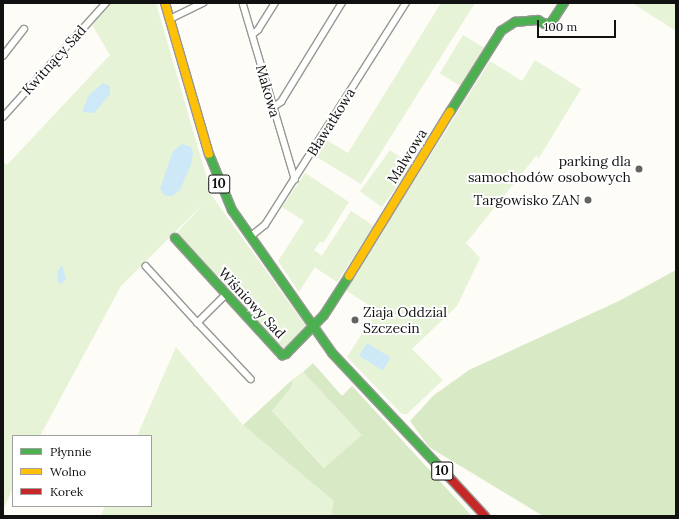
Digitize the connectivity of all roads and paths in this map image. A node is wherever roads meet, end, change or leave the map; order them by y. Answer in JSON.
{"nodes":[{"id":1,"x":106,"y":3,"type":"edge"},
{"id":2,"x":165,"y":3,"type":"edge"},
{"id":3,"x":203,"y":3,"type":"edge"},
{"id":4,"x":243,"y":3,"type":"edge"},
{"id":5,"x":275,"y":3,"type":"edge"},
{"id":6,"x":342,"y":3,"type":"edge"},
{"id":7,"x":406,"y":3,"type":"edge"},
{"id":8,"x":564,"y":3,"type":"edge"},
{"id":9,"x":170,"y":20,"type":"junction"},
{"id":10,"x":24,"y":29,"type":"dead end"},
{"id":11,"x":252,"y":34,"type":"junction"},
{"id":12,"x":3,"y":56,"type":"edge"},
{"id":13,"x":272,"y":108,"type":"junction"},
{"id":14,"x":5,"y":110,"type":"edge"},
{"id":15,"x":3,"y":116,"type":"edge"},
{"id":16,"x":295,"y":179,"type":"junction"},
{"id":17,"x":250,"y":237,"type":"junction"},
{"id":18,"x":175,"y":238,"type":"dead end"},
{"id":19,"x":146,"y":266,"type":"dead end"},
{"id":20,"x":226,"y":295,"type":"junction"},
{"id":21,"x":198,"y":323,"type":"junction"},
{"id":22,"x":312,"y":328,"type":"junction"},
{"id":23,"x":251,"y":380,"type":"dead end"},
{"id":24,"x":485,"y":516,"type":"edge"}],
"edges":[{"from":1,"to":14,"type":"street","name":"Kwitnący Sad"},
{"from":2,"to":9,"type":"street","number":"10"},
{"from":3,"to":9,"type":"street"},
{"from":4,"to":11,"type":"street","name":"Makowa"},
{"from":5,"to":11,"type":"street"},
{"from":6,"to":13,"type":"street"},
{"from":7,"to":16,"type":"street","name":"Bławatkowa"},
{"from":8,"to":22,"type":"street","name":"Malwowa"},
{"from":9,"to":17,"type":"street","number":"10"},
{"from":10,"to":12,"type":"street"},
{"from":11,"to":13,"type":"street","name":"Makowa"},
{"from":13,"to":16,"type":"street","name":"Makowa"},
{"from":14,"to":15,"type":"street","name":"Kwitnący Sad"},
{"from":16,"to":17,"type":"street","name":"Bławatkowa"},
{"from":17,"to":22,"type":"street","number":"10"},
{"from":18,"to":20,"type":"street","name":"Wiśniowy Sad"},
{"from":19,"to":21,"type":"street"},
{"from":20,"to":21,"type":"street"},
{"from":20,"to":22,"type":"street","name":"Wiśniowy Sad"},
{"from":21,"to":23,"type":"street"},
{"from":22,"to":24,"type":"street","number":"10"}]}
